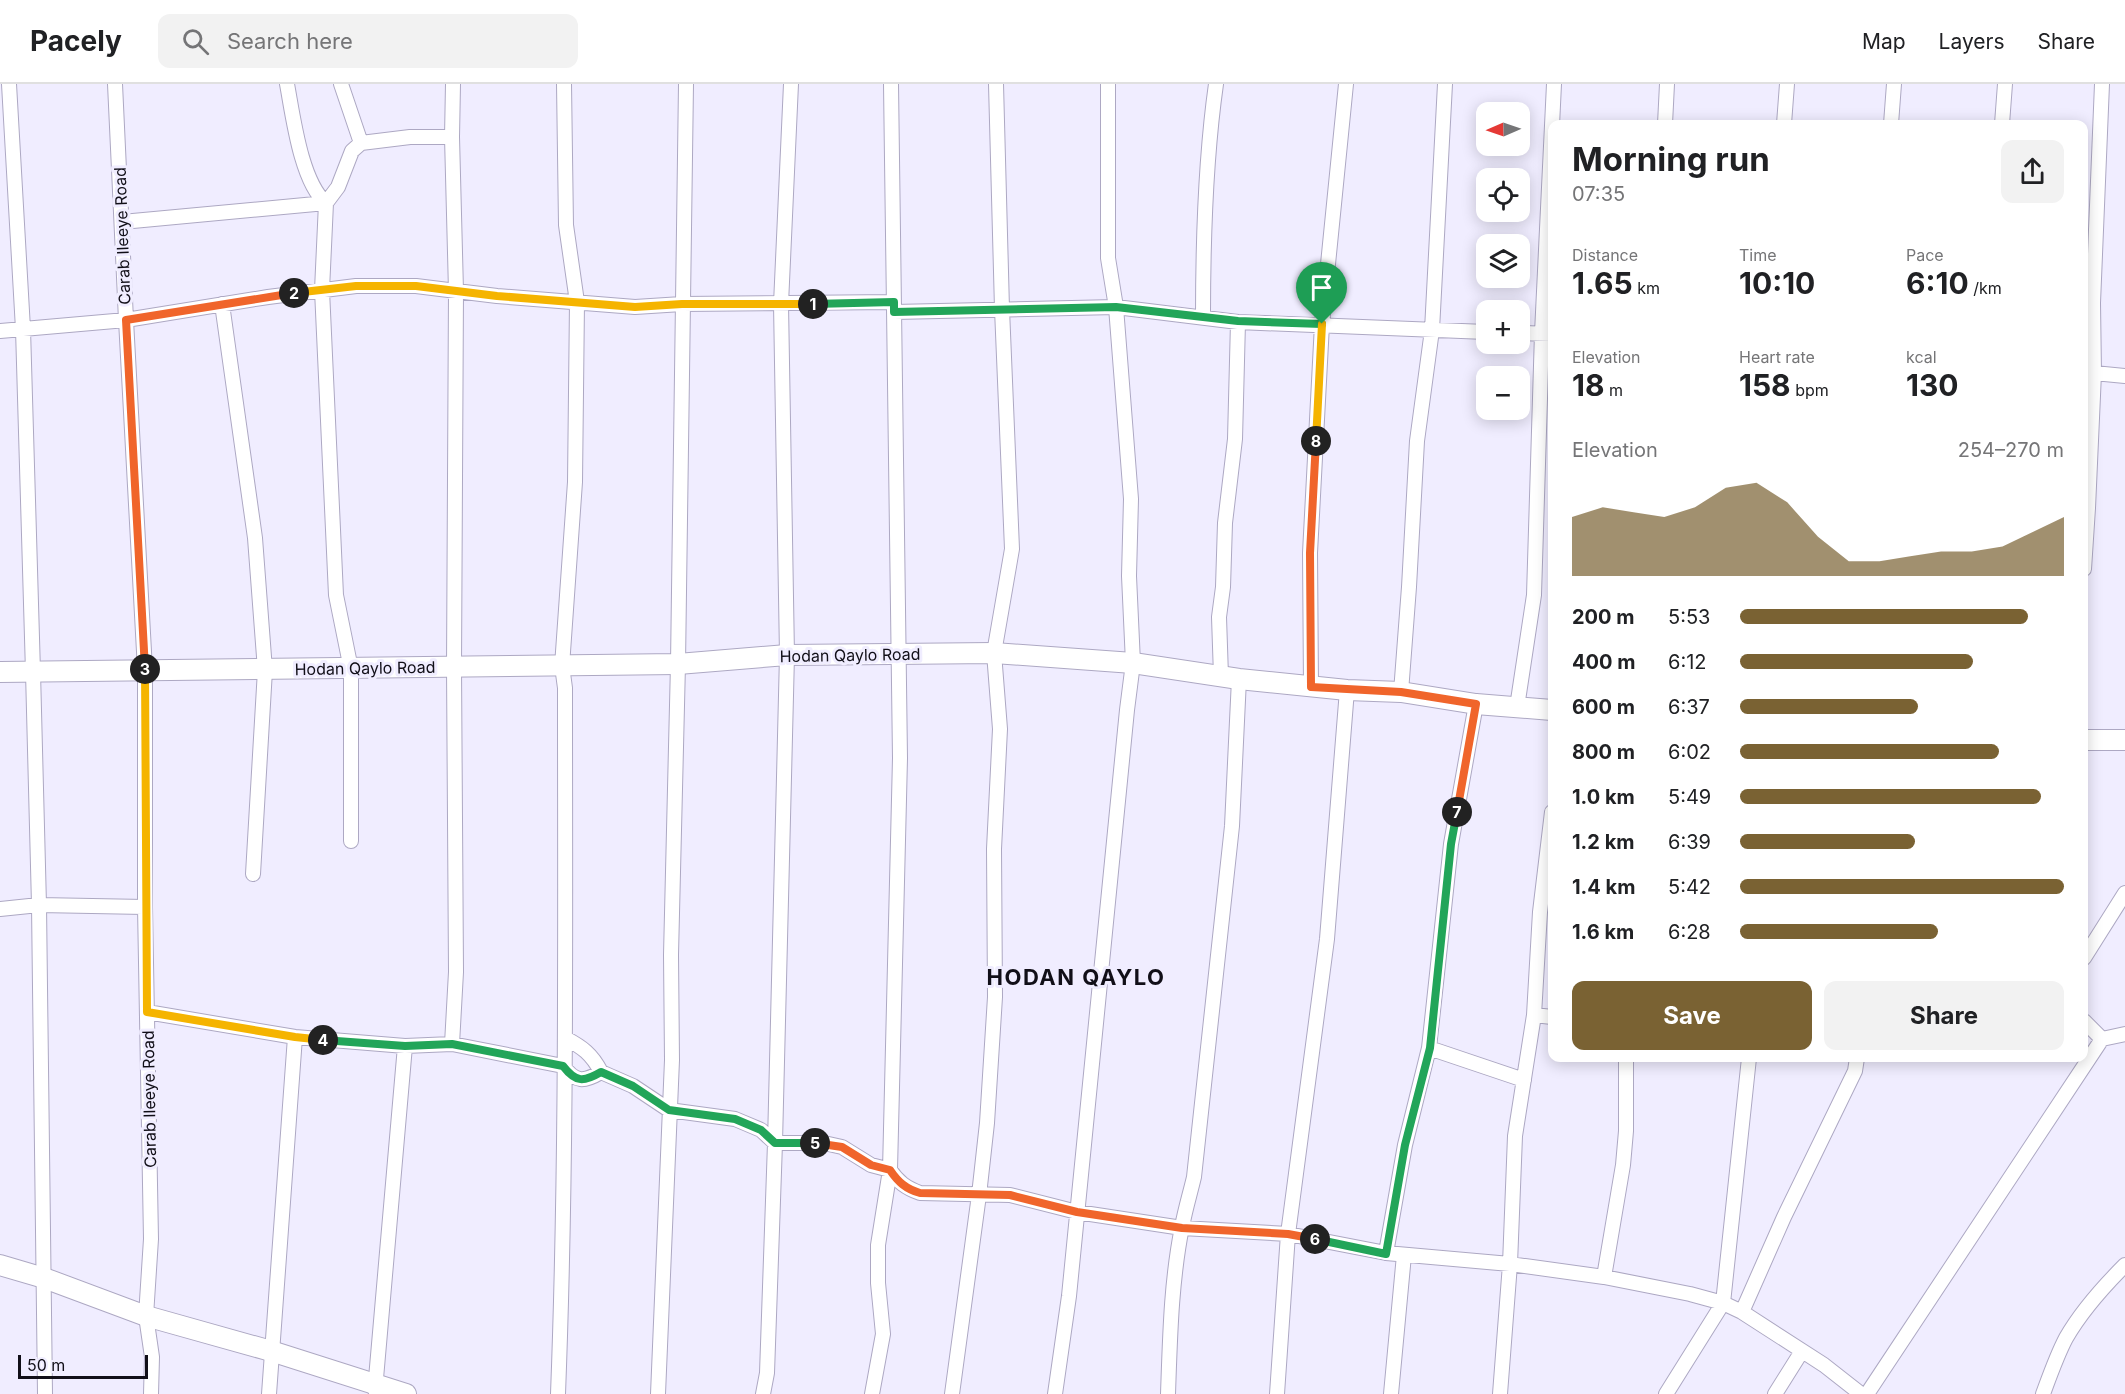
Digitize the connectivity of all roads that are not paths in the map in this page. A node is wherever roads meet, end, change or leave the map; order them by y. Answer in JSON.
{"nodes":[{"id":1,"x":9,"y":84,"type":"edge"},
{"id":2,"x":116,"y":84,"type":"edge"},
{"id":3,"x":287,"y":84,"type":"edge"},
{"id":4,"x":341,"y":84,"type":"edge"},
{"id":5,"x":453,"y":84,"type":"edge"},
{"id":6,"x":564,"y":84,"type":"edge"},
{"id":7,"x":686,"y":84,"type":"edge"},
{"id":8,"x":791,"y":84,"type":"edge"},
{"id":9,"x":891,"y":84,"type":"edge"},
{"id":10,"x":996,"y":84,"type":"edge"},
{"id":11,"x":1108,"y":84,"type":"edge"},
{"id":12,"x":1216,"y":84,"type":"edge"},
{"id":13,"x":1346,"y":84,"type":"edge"},
{"id":14,"x":1445,"y":84,"type":"edge"},
{"id":15,"x":1554,"y":84,"type":"edge"},
{"id":16,"x":1667,"y":84,"type":"edge"},
{"id":17,"x":1787,"y":84,"type":"edge"},
{"id":18,"x":1894,"y":84,"type":"edge"},
{"id":19,"x":2005,"y":84,"type":"edge"},
{"id":20,"x":2102,"y":84,"type":"edge"},
{"id":21,"x":1553,"y":120,"type":"edge"},
{"id":22,"x":1665,"y":120,"type":"edge"},
{"id":23,"x":1784,"y":120,"type":"edge"},
{"id":24,"x":1891,"y":120,"type":"edge"},
{"id":25,"x":2002,"y":120,"type":"edge"},
{"id":26,"x":452,"y":137,"type":"junction"},
{"id":27,"x":360,"y":143,"type":"junction"},
{"id":28,"x":326,"y":203,"type":"junction"},
{"id":29,"x":122,"y":222,"type":"junction"},
{"id":30,"x":322,"y":290,"type":"junction"},
{"id":31,"x":456,"y":291,"type":"junction"},
{"id":32,"x":1548,"y":298,"type":"edge"},
{"id":33,"x":577,"y":302,"type":"junction"},
{"id":34,"x":222,"y":304,"type":"junction"},
{"id":35,"x":682,"y":304,"type":"junction"},
{"id":36,"x":781,"y":304,"type":"junction"},
{"id":37,"x":894,"y":307,"type":"junction"},
{"id":38,"x":1116,"y":307,"type":"junction"},
{"id":39,"x":1002,"y":309,"type":"junction"},
{"id":40,"x":1203,"y":316,"type":"junction"},
{"id":41,"x":126,"y":320,"type":"junction"},
{"id":42,"x":1238,"y":321,"type":"junction"},
{"id":43,"x":1322,"y":324,"type":"junction"},
{"id":44,"x":23,"y":329,"type":"junction"},
{"id":45,"x":1432,"y":330,"type":"junction"},
{"id":46,"x":0,"y":332,"type":"edge"},
{"id":47,"x":1476,"y":332,"type":"edge"},
{"id":48,"x":1530,"y":333,"type":"edge"},
{"id":49,"x":1547,"y":334,"type":"edge"},
{"id":50,"x":2089,"y":372,"type":"edge"},
{"id":51,"x":2125,"y":376,"type":"edge"},
{"id":52,"x":2088,"y":508,"type":"edge"},
{"id":53,"x":994,"y":653,"type":"junction"},
{"id":54,"x":899,"y":654,"type":"junction"},
{"id":55,"x":787,"y":656,"type":"junction"},
{"id":56,"x":1134,"y":663,"type":"junction"},
{"id":57,"x":678,"y":664,"type":"junction"},
{"id":58,"x":562,"y":666,"type":"junction"},
{"id":59,"x":454,"y":667,"type":"junction"},
{"id":60,"x":351,"y":669,"type":"junction"},
{"id":61,"x":145,"y":670,"type":"junction"},
{"id":62,"x":266,"y":670,"type":"junction"},
{"id":63,"x":0,"y":672,"type":"edge"},
{"id":64,"x":33,"y":672,"type":"junction"},
{"id":65,"x":1230,"y":677,"type":"junction"},
{"id":66,"x":1311,"y":687,"type":"junction"},
{"id":67,"x":1347,"y":690,"type":"junction"},
{"id":68,"x":1401,"y":692,"type":"junction"},
{"id":69,"x":1476,"y":704,"type":"junction"},
{"id":70,"x":1517,"y":706,"type":"junction"},
{"id":71,"x":1548,"y":710,"type":"edge"},
{"id":72,"x":2088,"y":740,"type":"edge"},
{"id":73,"x":2125,"y":740,"type":"edge"},
{"id":74,"x":351,"y":841,"type":"dead end"},
{"id":75,"x":253,"y":874,"type":"dead end"},
{"id":76,"x":1548,"y":878,"type":"edge"},
{"id":77,"x":2125,"y":893,"type":"edge"},
{"id":78,"x":39,"y":905,"type":"junction"},
{"id":79,"x":145,"y":907,"type":"junction"},
{"id":80,"x":0,"y":909,"type":"edge"},
{"id":81,"x":1546,"y":911,"type":"edge"},
{"id":82,"x":2088,"y":952,"type":"edge"},
{"id":83,"x":147,"y":1012,"type":"junction"},
{"id":84,"x":1534,"y":1015,"type":"junction"},
{"id":85,"x":1548,"y":1017,"type":"edge"},
{"id":86,"x":2088,"y":1025,"type":"edge"},
{"id":87,"x":2125,"y":1034,"type":"edge"},
{"id":88,"x":295,"y":1037,"type":"junction"},
{"id":89,"x":565,"y":1038,"type":"junction"},
{"id":90,"x":2102,"y":1039,"type":"junction"},
{"id":91,"x":452,"y":1044,"type":"junction"},
{"id":92,"x":405,"y":1046,"type":"junction"},
{"id":93,"x":1430,"y":1048,"type":"junction"},
{"id":94,"x":2088,"y":1060,"type":"edge"},
{"id":95,"x":1626,"y":1062,"type":"edge"},
{"id":96,"x":1749,"y":1062,"type":"edge"},
{"id":97,"x":1856,"y":1062,"type":"edge"},
{"id":98,"x":2087,"y":1062,"type":"edge"},
{"id":99,"x":563,"y":1066,"type":"junction"},
{"id":100,"x":601,"y":1072,"type":"junction"},
{"id":101,"x":1524,"y":1080,"type":"junction"},
{"id":102,"x":669,"y":1110,"type":"junction"},
{"id":103,"x":775,"y":1143,"type":"junction"},
{"id":104,"x":890,"y":1170,"type":"junction"},
{"id":105,"x":979,"y":1194,"type":"junction"},
{"id":106,"x":1077,"y":1212,"type":"junction"},
{"id":107,"x":1182,"y":1228,"type":"junction"},
{"id":108,"x":1288,"y":1234,"type":"junction"},
{"id":109,"x":1386,"y":1254,"type":"junction"},
{"id":110,"x":1404,"y":1255,"type":"junction"},
{"id":111,"x":1510,"y":1264,"type":"junction"},
{"id":112,"x":0,"y":1265,"type":"edge"},
{"id":113,"x":2125,"y":1265,"type":"edge"},
{"id":114,"x":1604,"y":1277,"type":"junction"},
{"id":115,"x":44,"y":1278,"type":"junction"},
{"id":116,"x":1723,"y":1303,"type":"junction"},
{"id":117,"x":1742,"y":1312,"type":"junction"},
{"id":118,"x":146,"y":1316,"type":"junction"},
{"id":119,"x":271,"y":1351,"type":"junction"},
{"id":120,"x":1802,"y":1351,"type":"junction"},
{"id":121,"x":375,"y":1389,"type":"edge"},
{"id":122,"x":45,"y":1394,"type":"edge"},
{"id":123,"x":151,"y":1394,"type":"edge"},
{"id":124,"x":269,"y":1394,"type":"edge"},
{"id":125,"x":406,"y":1394,"type":"edge"},
{"id":126,"x":558,"y":1394,"type":"edge"},
{"id":127,"x":658,"y":1394,"type":"edge"},
{"id":128,"x":763,"y":1394,"type":"edge"},
{"id":129,"x":872,"y":1394,"type":"edge"},
{"id":130,"x":952,"y":1394,"type":"edge"},
{"id":131,"x":1055,"y":1394,"type":"edge"},
{"id":132,"x":1168,"y":1394,"type":"edge"},
{"id":133,"x":1277,"y":1394,"type":"edge"},
{"id":134,"x":1391,"y":1394,"type":"edge"},
{"id":135,"x":1500,"y":1394,"type":"edge"},
{"id":136,"x":1666,"y":1394,"type":"edge"},
{"id":137,"x":1775,"y":1394,"type":"edge"},
{"id":138,"x":1861,"y":1394,"type":"edge"},
{"id":139,"x":1867,"y":1394,"type":"edge"},
{"id":140,"x":2043,"y":1394,"type":"edge"}],
"edges":[{"from":1,"to":44,"type":"street"},
{"from":2,"to":29,"type":"street","name":"Carab Ileeye Road"},
{"from":3,"to":28,"type":"street"},
{"from":4,"to":27,"type":"street"},
{"from":5,"to":26,"type":"street"},
{"from":6,"to":33,"type":"street"},
{"from":7,"to":35,"type":"street"},
{"from":8,"to":36,"type":"street"},
{"from":9,"to":37,"type":"street"},
{"from":10,"to":39,"type":"street"},
{"from":11,"to":38,"type":"street"},
{"from":12,"to":40,"type":"street"},
{"from":13,"to":43,"type":"street"},
{"from":14,"to":45,"type":"street"},
{"from":15,"to":21,"type":"street"},
{"from":16,"to":22,"type":"street"},
{"from":17,"to":23,"type":"street"},
{"from":18,"to":24,"type":"street"},
{"from":19,"to":25,"type":"street"},
{"from":20,"to":50,"type":"street"},
{"from":26,"to":27,"type":"street"},
{"from":26,"to":31,"type":"street"},
{"from":27,"to":28,"type":"street"},
{"from":28,"to":29,"type":"street"},
{"from":28,"to":30,"type":"street"},
{"from":29,"to":41,"type":"street","name":"Carab Ileeye Road"},
{"from":30,"to":31,"type":"street"},
{"from":30,"to":34,"type":"street"},
{"from":30,"to":60,"type":"street"},
{"from":31,"to":33,"type":"street"},
{"from":31,"to":59,"type":"street"},
{"from":32,"to":49,"type":"street"},
{"from":33,"to":35,"type":"street"},
{"from":33,"to":58,"type":"street"},
{"from":34,"to":41,"type":"street"},
{"from":34,"to":62,"type":"street"},
{"from":35,"to":36,"type":"street"},
{"from":35,"to":57,"type":"street"},
{"from":36,"to":37,"type":"street"},
{"from":36,"to":55,"type":"street"},
{"from":37,"to":39,"type":"street"},
{"from":37,"to":54,"type":"street"},
{"from":38,"to":39,"type":"street"},
{"from":38,"to":40,"type":"street"},
{"from":38,"to":56,"type":"street"},
{"from":39,"to":53,"type":"street"},
{"from":40,"to":42,"type":"street"},
{"from":41,"to":44,"type":"street"},
{"from":41,"to":61,"type":"street","name":"Carab Ileeye Road"},
{"from":42,"to":43,"type":"street"},
{"from":42,"to":65,"type":"street"},
{"from":43,"to":45,"type":"street"},
{"from":43,"to":66,"type":"street"},
{"from":44,"to":46,"type":"street"},
{"from":44,"to":64,"type":"street"},
{"from":45,"to":47,"type":"street"},
{"from":45,"to":68,"type":"street"},
{"from":48,"to":49,"type":"street"},
{"from":49,"to":70,"type":"street"},
{"from":50,"to":51,"type":"street"},
{"from":50,"to":52,"type":"street"},
{"from":53,"to":54,"type":"street","name":"Hodan Qaylo Road"},
{"from":53,"to":56,"type":"street","name":"Hodan Qaylo Road"},
{"from":53,"to":105,"type":"street"},
{"from":54,"to":55,"type":"street","name":"Hodan Qaylo Road"},
{"from":54,"to":104,"type":"street"},
{"from":55,"to":57,"type":"street","name":"Hodan Qaylo Road"},
{"from":55,"to":103,"type":"street"},
{"from":56,"to":65,"type":"street","name":"Hodan Qaylo Road"},
{"from":56,"to":106,"type":"street"},
{"from":57,"to":58,"type":"street","name":"Hodan Qaylo Road"},
{"from":57,"to":102,"type":"street"},
{"from":58,"to":59,"type":"street","name":"Hodan Qaylo Road"},
{"from":58,"to":89,"type":"street"},
{"from":59,"to":60,"type":"street","name":"Hodan Qaylo Road"},
{"from":59,"to":91,"type":"street"},
{"from":60,"to":62,"type":"street","name":"Hodan Qaylo Road"},
{"from":60,"to":74,"type":"street"},
{"from":61,"to":62,"type":"street","name":"Hodan Qaylo Road"},
{"from":61,"to":64,"type":"street","name":"Hodan Qaylo Road"},
{"from":61,"to":79,"type":"street","name":"Carab Ileeye Road"},
{"from":62,"to":75,"type":"street"},
{"from":63,"to":64,"type":"street","name":"Hodan Qaylo Road"},
{"from":64,"to":78,"type":"street"},
{"from":65,"to":66,"type":"street","name":"Hodan Qaylo Road"},
{"from":65,"to":107,"type":"street"},
{"from":66,"to":67,"type":"street","name":"Hodan Qaylo Road"},
{"from":67,"to":68,"type":"street","name":"Hodan Qaylo Road"},
{"from":67,"to":108,"type":"street"},
{"from":68,"to":69,"type":"street","name":"Hodan Qaylo Road"},
{"from":69,"to":70,"type":"street","name":"Hodan Qaylo Road"},
{"from":69,"to":93,"type":"street"},
{"from":70,"to":71,"type":"street","name":"Hodan Qaylo Road"},
{"from":72,"to":73,"type":"street"},
{"from":76,"to":81,"type":"street"},
{"from":77,"to":82,"type":"street"},
{"from":78,"to":79,"type":"street"},
{"from":78,"to":80,"type":"street"},
{"from":78,"to":115,"type":"street"},
{"from":79,"to":83,"type":"street","name":"Carab Ileeye Road"},
{"from":81,"to":84,"type":"street"},
{"from":83,"to":88,"type":"street"},
{"from":83,"to":118,"type":"street","name":"Carab Ileeye Road"},
{"from":84,"to":85,"type":"street"},
{"from":84,"to":101,"type":"street"},
{"from":86,"to":90,"type":"street"},
{"from":87,"to":90,"type":"street"},
{"from":88,"to":92,"type":"street"},
{"from":88,"to":119,"type":"street"},
{"from":89,"to":99,"type":"street"},
{"from":89,"to":100,"type":"street"},
{"from":90,"to":94,"type":"street"},
{"from":91,"to":92,"type":"street"},
{"from":91,"to":99,"type":"street"},
{"from":92,"to":121,"type":"street"},
{"from":93,"to":101,"type":"street"},
{"from":93,"to":109,"type":"street"},
{"from":95,"to":114,"type":"street"},
{"from":96,"to":116,"type":"street"},
{"from":97,"to":117,"type":"street"},
{"from":98,"to":139,"type":"street"},
{"from":99,"to":100,"type":"street"},
{"from":99,"to":126,"type":"street"},
{"from":100,"to":102,"type":"street"},
{"from":101,"to":111,"type":"street"},
{"from":102,"to":103,"type":"street"},
{"from":102,"to":127,"type":"street"},
{"from":103,"to":104,"type":"street"},
{"from":103,"to":128,"type":"street"},
{"from":104,"to":105,"type":"street"},
{"from":104,"to":129,"type":"street"},
{"from":105,"to":106,"type":"street"},
{"from":105,"to":130,"type":"street"},
{"from":106,"to":107,"type":"street"},
{"from":106,"to":131,"type":"street"},
{"from":107,"to":108,"type":"street"},
{"from":107,"to":132,"type":"street"},
{"from":108,"to":109,"type":"street"},
{"from":108,"to":133,"type":"street"},
{"from":109,"to":110,"type":"street"},
{"from":110,"to":111,"type":"street"},
{"from":110,"to":134,"type":"street"},
{"from":111,"to":114,"type":"street"},
{"from":111,"to":135,"type":"street"},
{"from":112,"to":115,"type":"street"},
{"from":113,"to":140,"type":"street"},
{"from":114,"to":116,"type":"street"},
{"from":115,"to":118,"type":"street"},
{"from":115,"to":122,"type":"street"},
{"from":116,"to":117,"type":"street"},
{"from":116,"to":136,"type":"street"},
{"from":117,"to":120,"type":"street"},
{"from":118,"to":119,"type":"street"},
{"from":118,"to":123,"type":"street","name":"Carab Ileeye Road"},
{"from":119,"to":121,"type":"street"},
{"from":119,"to":124,"type":"street"},
{"from":120,"to":137,"type":"street"},
{"from":120,"to":138,"type":"street"},
{"from":121,"to":125,"type":"street"}]}
